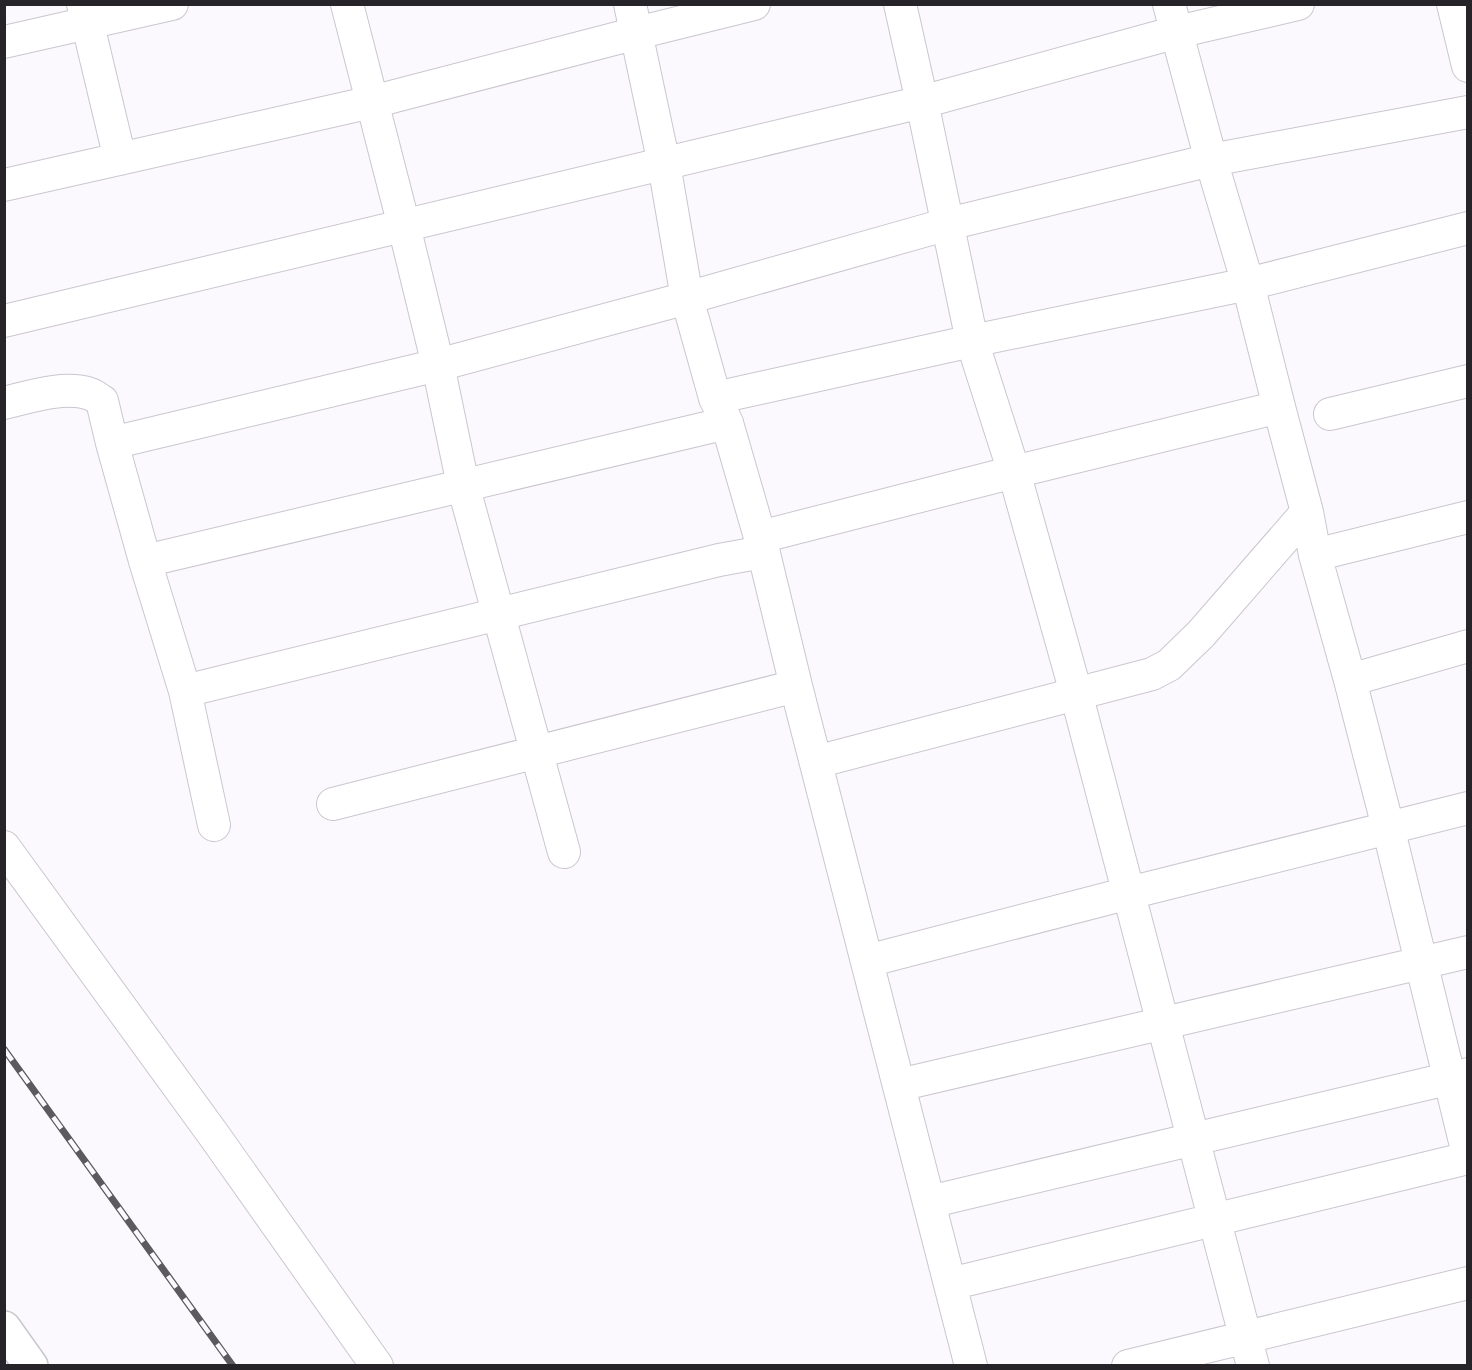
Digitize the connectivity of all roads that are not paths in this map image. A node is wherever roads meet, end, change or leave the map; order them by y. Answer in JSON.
{"nodes":[{"id":1,"x":172,"y":4,"type":"edge"},
{"id":2,"x":347,"y":4,"type":"edge"},
{"id":3,"x":754,"y":4,"type":"edge"},
{"id":4,"x":900,"y":4,"type":"edge"},
{"id":5,"x":1298,"y":4,"type":"edge"},
{"id":6,"x":1453,"y":4,"type":"edge"},
{"id":7,"x":85,"y":14,"type":"edge"},
{"id":8,"x":1173,"y":18,"type":"edge"},
{"id":9,"x":633,"y":19,"type":"edge"},
{"id":10,"x":4,"y":42,"type":"edge"},
{"id":11,"x":1467,"y":66,"type":"edge"},
{"id":12,"x":372,"y":102,"type":"junction"},
{"id":13,"x":922,"y":102,"type":"junction"},
{"id":14,"x":1467,"y":112,"type":"edge"},
{"id":15,"x":120,"y":159,"type":"junction"},
{"id":16,"x":1211,"y":160,"type":"junction"},
{"id":17,"x":664,"y":164,"type":"junction"},
{"id":18,"x":4,"y":185,"type":"edge"},
{"id":19,"x":948,"y":224,"type":"junction"},
{"id":20,"x":404,"y":226,"type":"junction"},
{"id":21,"x":1467,"y":228,"type":"edge"},
{"id":22,"x":1248,"y":284,"type":"junction"},
{"id":23,"x":687,"y":298,"type":"junction"},
{"id":24,"x":4,"y":321,"type":"edge"},
{"id":25,"x":972,"y":341,"type":"junction"},
{"id":26,"x":438,"y":365,"type":"junction"},
{"id":27,"x":1467,"y":381,"type":"edge"},
{"id":28,"x":4,"y":404,"type":"edge"},
{"id":29,"x":1279,"y":407,"type":"junction"},
{"id":30,"x":721,"y":411,"type":"junction"},
{"id":31,"x":1330,"y":414,"type":"dead end"},
{"id":32,"x":112,"y":443,"type":"junction"},
{"id":33,"x":1014,"y":472,"type":"junction"},
{"id":34,"x":463,"y":485,"type":"junction"},
{"id":35,"x":1307,"y":512,"type":"junction"},
{"id":36,"x":1467,"y":517,"type":"edge"},
{"id":37,"x":761,"y":544,"type":"junction"},
{"id":38,"x":1315,"y":555,"type":"junction"},
{"id":39,"x":145,"y":561,"type":"junction"},
{"id":40,"x":499,"y":614,"type":"junction"},
{"id":41,"x":1467,"y":646,"type":"edge"},
{"id":42,"x":1350,"y":680,"type":"junction"},
{"id":43,"x":796,"y":686,"type":"junction"},
{"id":44,"x":185,"y":691,"type":"junction"},
{"id":45,"x":1076,"y":693,"type":"junction"},
{"id":46,"x":537,"y":752,"type":"junction"},
{"id":47,"x":816,"y":762,"type":"junction"},
{"id":48,"x":333,"y":804,"type":"dead end"},
{"id":49,"x":1467,"y":808,"type":"edge"},
{"id":50,"x":214,"y":825,"type":"dead end"},
{"id":51,"x":1388,"y":827,"type":"junction"},
{"id":52,"x":4,"y":848,"type":"edge"},
{"id":53,"x":564,"y":852,"type":"dead end"},
{"id":54,"x":1129,"y":893,"type":"junction"},
{"id":55,"x":1467,"y":952,"type":"edge"},
{"id":56,"x":867,"y":962,"type":"junction"},
{"id":57,"x":1421,"y":964,"type":"junction"},
{"id":58,"x":1163,"y":1022,"type":"junction"},
{"id":59,"x":1458,"y":1076,"type":"edge"},
{"id":60,"x":899,"y":1085,"type":"junction"},
{"id":61,"x":1193,"y":1138,"type":"junction"},
{"id":62,"x":1467,"y":1156,"type":"edge"},
{"id":63,"x":929,"y":1202,"type":"junction"},
{"id":64,"x":1215,"y":1219,"type":"junction"},
{"id":65,"x":1467,"y":1283,"type":"edge"},
{"id":66,"x":950,"y":1284,"type":"junction"},
{"id":67,"x":4,"y":1328,"type":"edge"},
{"id":68,"x":1249,"y":1351,"type":"edge"},
{"id":69,"x":31,"y":1365,"type":"edge"},
{"id":70,"x":377,"y":1365,"type":"edge"},
{"id":71,"x":971,"y":1365,"type":"edge"},
{"id":72,"x":1128,"y":1365,"type":"edge"}],
"edges":[{"from":1,"to":7,"type":"street"},
{"from":2,"to":12,"type":"street"},
{"from":3,"to":9,"type":"street"},
{"from":4,"to":13,"type":"street"},
{"from":5,"to":8,"type":"street"},
{"from":6,"to":11,"type":"street"},
{"from":7,"to":10,"type":"street"},
{"from":7,"to":15,"type":"street"},
{"from":8,"to":13,"type":"street"},
{"from":8,"to":16,"type":"street"},
{"from":9,"to":12,"type":"street"},
{"from":9,"to":17,"type":"street"},
{"from":12,"to":15,"type":"street"},
{"from":12,"to":20,"type":"street"},
{"from":13,"to":17,"type":"street"},
{"from":13,"to":19,"type":"street"},
{"from":14,"to":16,"type":"street"},
{"from":15,"to":18,"type":"street"},
{"from":16,"to":19,"type":"street"},
{"from":16,"to":22,"type":"street"},
{"from":17,"to":20,"type":"street"},
{"from":17,"to":23,"type":"street"},
{"from":19,"to":23,"type":"street"},
{"from":19,"to":25,"type":"street"},
{"from":20,"to":24,"type":"street"},
{"from":20,"to":26,"type":"street"},
{"from":21,"to":22,"type":"street"},
{"from":22,"to":25,"type":"street"},
{"from":22,"to":29,"type":"street"},
{"from":23,"to":26,"type":"street"},
{"from":23,"to":30,"type":"street"},
{"from":25,"to":30,"type":"street"},
{"from":25,"to":33,"type":"street"},
{"from":26,"to":32,"type":"street"},
{"from":26,"to":34,"type":"street"},
{"from":27,"to":31,"type":"street"},
{"from":28,"to":32,"type":"street"},
{"from":29,"to":33,"type":"street"},
{"from":29,"to":35,"type":"street"},
{"from":30,"to":34,"type":"street"},
{"from":30,"to":37,"type":"street"},
{"from":32,"to":39,"type":"street"},
{"from":33,"to":37,"type":"street"},
{"from":33,"to":45,"type":"street"},
{"from":34,"to":39,"type":"street"},
{"from":34,"to":40,"type":"street"},
{"from":35,"to":38,"type":"street"},
{"from":35,"to":45,"type":"street"},
{"from":36,"to":38,"type":"street"},
{"from":37,"to":40,"type":"street"},
{"from":37,"to":43,"type":"street"},
{"from":38,"to":42,"type":"street"},
{"from":39,"to":44,"type":"street"},
{"from":40,"to":44,"type":"street"},
{"from":40,"to":46,"type":"street"},
{"from":41,"to":42,"type":"street"},
{"from":42,"to":51,"type":"street"},
{"from":43,"to":46,"type":"street"},
{"from":43,"to":47,"type":"street"},
{"from":44,"to":50,"type":"street"},
{"from":45,"to":47,"type":"street"},
{"from":45,"to":54,"type":"street"},
{"from":46,"to":48,"type":"street"},
{"from":46,"to":53,"type":"street"},
{"from":47,"to":56,"type":"street"},
{"from":49,"to":51,"type":"street"},
{"from":51,"to":54,"type":"street"},
{"from":51,"to":57,"type":"street"},
{"from":52,"to":70,"type":"street"},
{"from":54,"to":56,"type":"street"},
{"from":54,"to":58,"type":"street"},
{"from":55,"to":57,"type":"street"},
{"from":56,"to":60,"type":"street"},
{"from":57,"to":58,"type":"street"},
{"from":57,"to":59,"type":"street"},
{"from":58,"to":60,"type":"street"},
{"from":58,"to":61,"type":"street"},
{"from":59,"to":61,"type":"street"},
{"from":59,"to":62,"type":"street"},
{"from":60,"to":63,"type":"street"},
{"from":61,"to":63,"type":"street"},
{"from":61,"to":64,"type":"street"},
{"from":62,"to":64,"type":"street"},
{"from":63,"to":66,"type":"street"},
{"from":64,"to":66,"type":"street"},
{"from":64,"to":68,"type":"street"},
{"from":65,"to":68,"type":"street"},
{"from":66,"to":71,"type":"street"},
{"from":67,"to":69,"type":"street"},
{"from":68,"to":72,"type":"street"}]}
